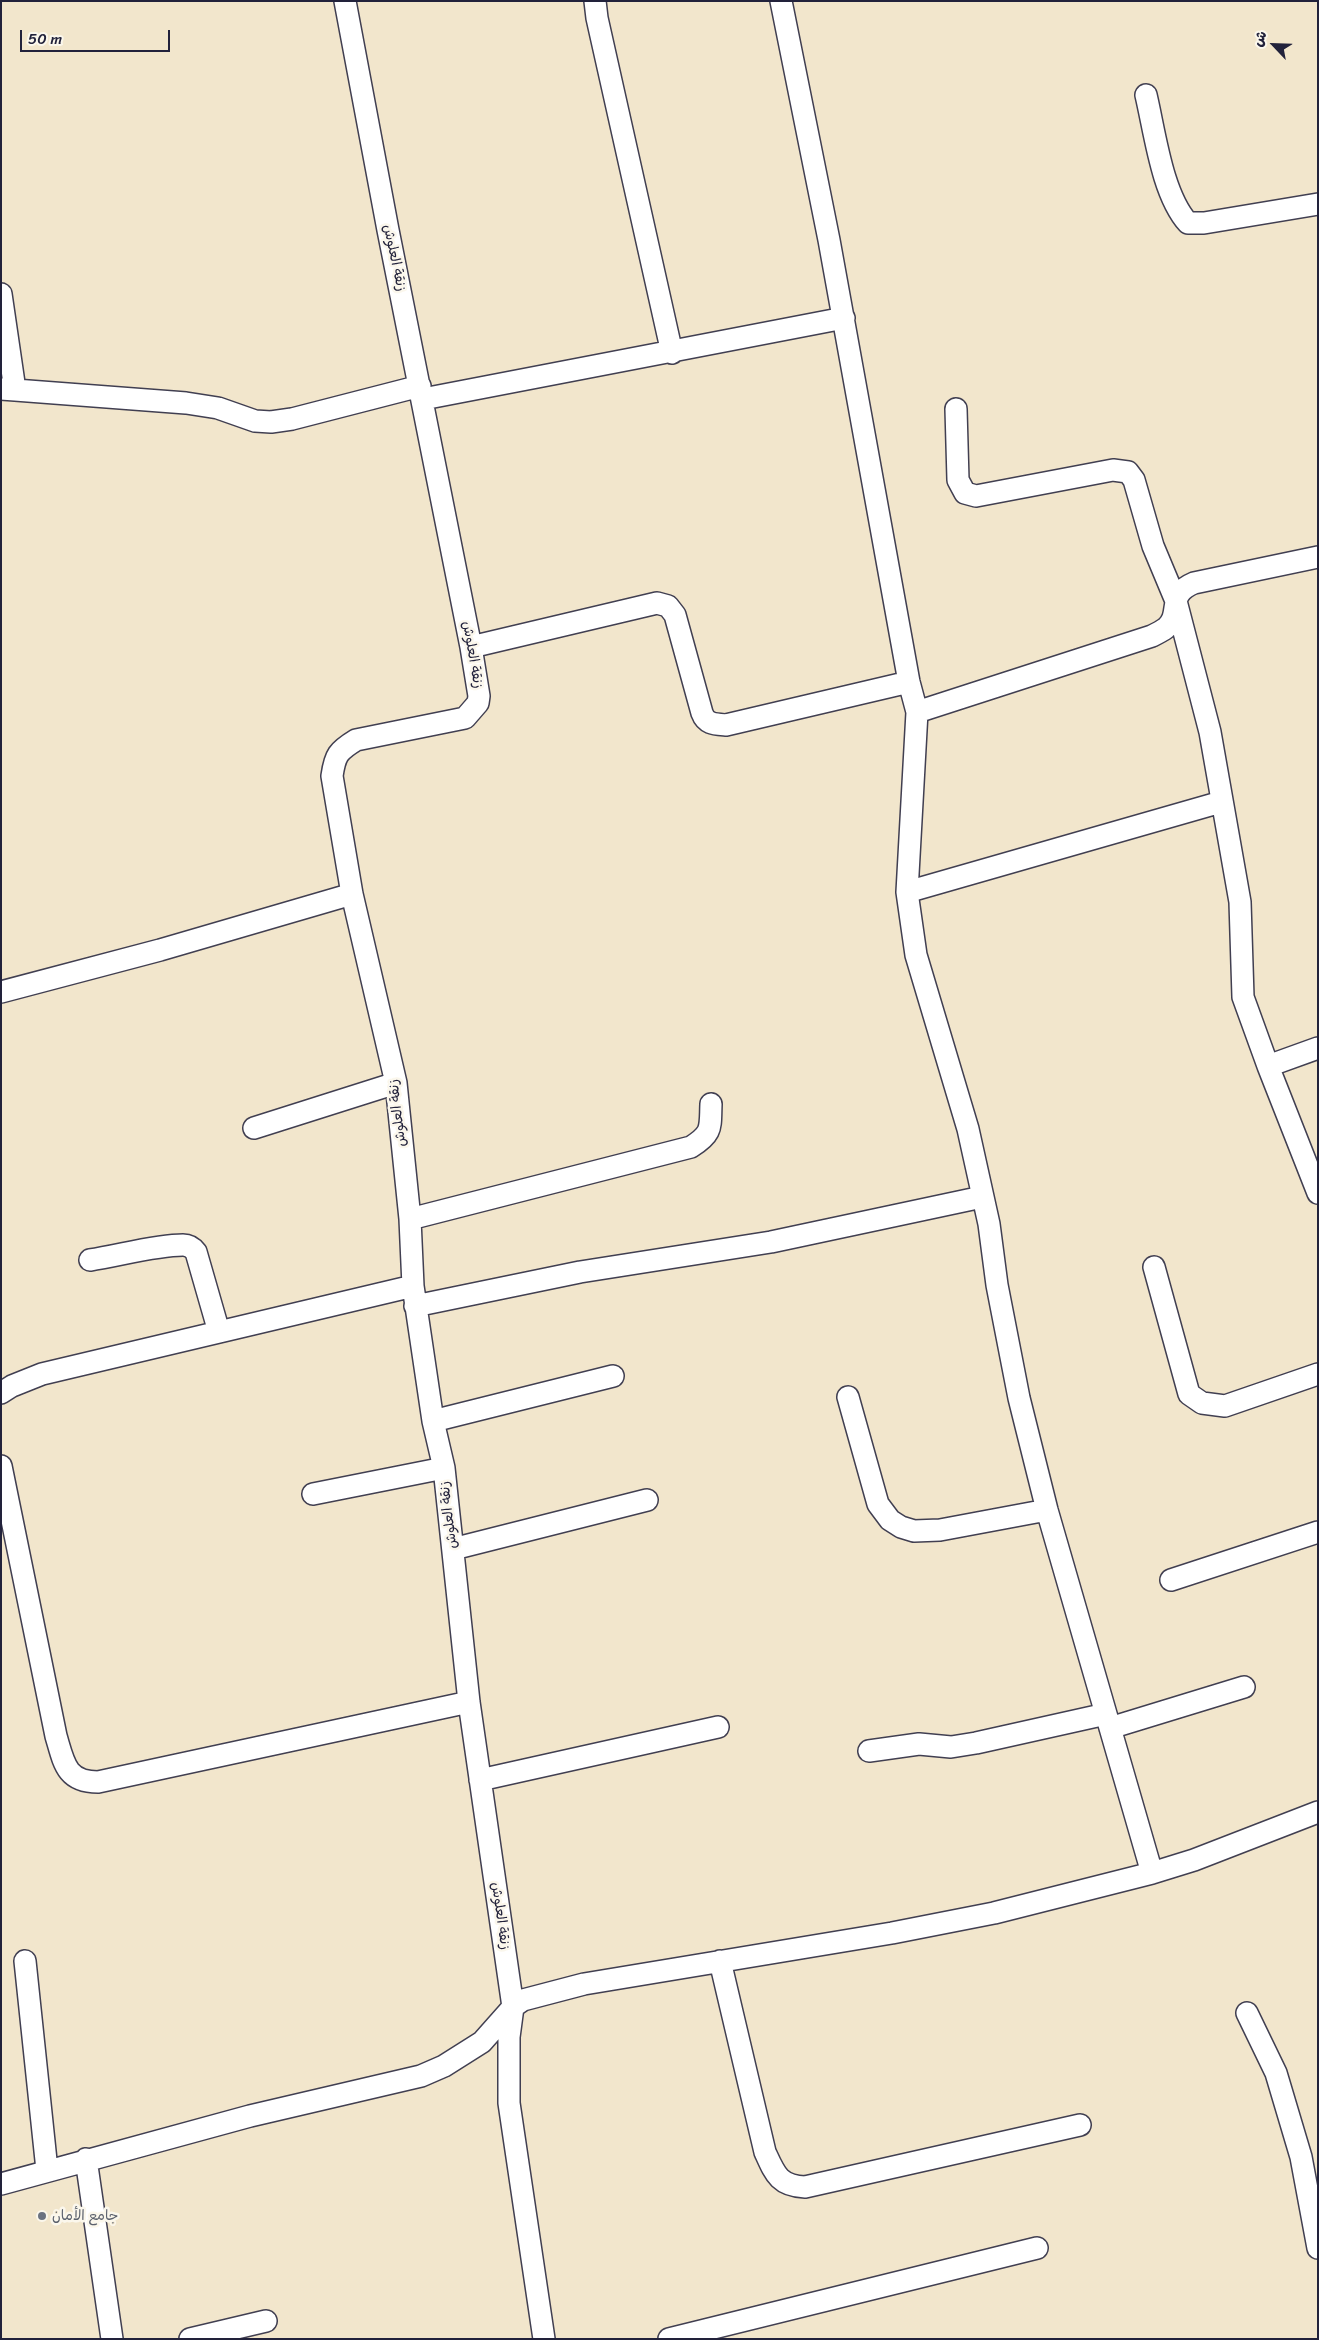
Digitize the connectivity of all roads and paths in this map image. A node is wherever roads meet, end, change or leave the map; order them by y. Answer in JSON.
{"nodes":[{"id":1,"x":345,"y":1,"type":"edge"},
{"id":2,"x":596,"y":1,"type":"edge"},
{"id":3,"x":781,"y":1,"type":"edge"},
{"id":4,"x":1146,"y":95,"type":"dead end"},
{"id":5,"x":1318,"y":204,"type":"edge"},
{"id":6,"x":1,"y":294,"type":"edge"},
{"id":7,"x":844,"y":318,"type":"junction"},
{"id":8,"x":672,"y":353,"type":"junction"},
{"id":9,"x":8,"y":389,"type":"edge"},
{"id":10,"x":422,"y":392,"type":"junction"},
{"id":11,"x":956,"y":409,"type":"dead end"},
{"id":12,"x":1318,"y":557,"type":"edge"},
{"id":13,"x":1176,"y":601,"type":"junction"},
{"id":14,"x":472,"y":647,"type":"junction"},
{"id":15,"x":909,"y":682,"type":"junction"},
{"id":16,"x":917,"y":712,"type":"junction"},
{"id":17,"x":1220,"y":802,"type":"junction"},
{"id":18,"x":907,"y":892,"type":"junction"},
{"id":19,"x":352,"y":894,"type":"junction"},
{"id":20,"x":1,"y":992,"type":"edge"},
{"id":21,"x":1318,"y":1048,"type":"edge"},
{"id":22,"x":1268,"y":1066,"type":"junction"},
{"id":23,"x":396,"y":1083,"type":"junction"},
{"id":24,"x":711,"y":1104,"type":"dead end"},
{"id":25,"x":254,"y":1128,"type":"dead end"},
{"id":26,"x":1318,"y":1193,"type":"edge"},
{"id":27,"x":982,"y":1197,"type":"junction"},
{"id":28,"x":410,"y":1218,"type":"junction"},
{"id":29,"x":90,"y":1260,"type":"dead end"},
{"id":30,"x":1154,"y":1267,"type":"dead end"},
{"id":31,"x":414,"y":1296,"type":"junction"},
{"id":32,"x":219,"y":1332,"type":"junction"},
{"id":33,"x":1318,"y":1374,"type":"edge"},
{"id":34,"x":613,"y":1376,"type":"dead end"},
{"id":35,"x":1,"y":1393,"type":"edge"},
{"id":36,"x":848,"y":1397,"type":"dead end"},
{"id":37,"x":434,"y":1421,"type":"junction"},
{"id":38,"x":1,"y":1466,"type":"edge"},
{"id":39,"x":444,"y":1468,"type":"junction"},
{"id":40,"x":313,"y":1494,"type":"dead end"},
{"id":41,"x":647,"y":1500,"type":"dead end"},
{"id":42,"x":1047,"y":1510,"type":"junction"},
{"id":43,"x":1318,"y":1532,"type":"edge"},
{"id":44,"x":453,"y":1549,"type":"junction"},
{"id":45,"x":1171,"y":1580,"type":"dead end"},
{"id":46,"x":1244,"y":1687,"type":"dead end"},
{"id":47,"x":469,"y":1702,"type":"junction"},
{"id":48,"x":1108,"y":1721,"type":"junction"},
{"id":49,"x":718,"y":1727,"type":"dead end"},
{"id":50,"x":869,"y":1751,"type":"dead end"},
{"id":51,"x":480,"y":1780,"type":"junction"},
{"id":52,"x":1318,"y":1812,"type":"edge"},
{"id":53,"x":1152,"y":1873,"type":"junction"},
{"id":54,"x":25,"y":1961,"type":"dead end"},
{"id":55,"x":720,"y":1961,"type":"junction"},
{"id":56,"x":513,"y":2007,"type":"junction"},
{"id":57,"x":1247,"y":2013,"type":"dead end"},
{"id":58,"x":1080,"y":2125,"type":"dead end"},
{"id":59,"x":86,"y":2159,"type":"junction"},
{"id":60,"x":47,"y":2170,"type":"junction"},
{"id":61,"x":1,"y":2184,"type":"edge"},
{"id":62,"x":1037,"y":2248,"type":"dead end"},
{"id":63,"x":1318,"y":2248,"type":"edge"},
{"id":64,"x":266,"y":2321,"type":"dead end"},
{"id":65,"x":112,"y":2339,"type":"edge"},
{"id":66,"x":190,"y":2339,"type":"edge"},
{"id":67,"x":544,"y":2339,"type":"edge"},
{"id":68,"x":669,"y":2339,"type":"edge"}],
"edges":[{"from":1,"to":10,"type":"street","name":"زنقة العلوش"},
{"from":2,"to":8,"type":"street"},
{"from":3,"to":7,"type":"street"},
{"from":4,"to":5,"type":"street"},
{"from":6,"to":9,"type":"street"},
{"from":7,"to":8,"type":"street"},
{"from":7,"to":15,"type":"street"},
{"from":8,"to":10,"type":"street"},
{"from":9,"to":10,"type":"street"},
{"from":10,"to":14,"type":"street","name":"زنقة العلوش"},
{"from":11,"to":13,"type":"street"},
{"from":12,"to":13,"type":"street"},
{"from":13,"to":16,"type":"street"},
{"from":13,"to":17,"type":"street"},
{"from":14,"to":15,"type":"street"},
{"from":14,"to":19,"type":"street","name":"زنقة العلوش"},
{"from":15,"to":16,"type":"street"},
{"from":16,"to":18,"type":"street"},
{"from":17,"to":18,"type":"street"},
{"from":17,"to":22,"type":"street"},
{"from":18,"to":27,"type":"street"},
{"from":19,"to":20,"type":"street"},
{"from":19,"to":23,"type":"street","name":"زنقة العلوش"},
{"from":21,"to":22,"type":"street"},
{"from":22,"to":26,"type":"street"},
{"from":23,"to":25,"type":"street"},
{"from":23,"to":28,"type":"street","name":"زنقة العلوش"},
{"from":24,"to":28,"type":"street"},
{"from":27,"to":31,"type":"street"},
{"from":27,"to":42,"type":"street"},
{"from":28,"to":31,"type":"street","name":"زنقة العلوش"},
{"from":29,"to":32,"type":"street"},
{"from":30,"to":33,"type":"street"},
{"from":31,"to":32,"type":"street"},
{"from":31,"to":37,"type":"street","name":"زنقة العلوش"},
{"from":32,"to":35,"type":"street"},
{"from":34,"to":37,"type":"street"},
{"from":36,"to":42,"type":"street"},
{"from":37,"to":39,"type":"street","name":"زنقة العلوش"},
{"from":38,"to":47,"type":"street"},
{"from":39,"to":40,"type":"street"},
{"from":39,"to":44,"type":"street","name":"زنقة العلوش"},
{"from":41,"to":44,"type":"street"},
{"from":42,"to":48,"type":"street"},
{"from":43,"to":45,"type":"street"},
{"from":44,"to":47,"type":"street","name":"زنقة العلوش"},
{"from":46,"to":48,"type":"street"},
{"from":47,"to":51,"type":"street","name":"زنقة العلوش"},
{"from":48,"to":50,"type":"street"},
{"from":48,"to":53,"type":"street"},
{"from":49,"to":51,"type":"street"},
{"from":51,"to":56,"type":"street","name":"زنقة العلوش"},
{"from":52,"to":53,"type":"street"},
{"from":53,"to":55,"type":"street"},
{"from":54,"to":60,"type":"street"},
{"from":55,"to":56,"type":"street"},
{"from":55,"to":58,"type":"street"},
{"from":56,"to":59,"type":"street"},
{"from":56,"to":67,"type":"street","name":"زنقة العلوش"},
{"from":57,"to":63,"type":"street"},
{"from":59,"to":60,"type":"street"},
{"from":59,"to":65,"type":"street"},
{"from":60,"to":61,"type":"street"},
{"from":62,"to":68,"type":"street"},
{"from":64,"to":66,"type":"street"}]}
